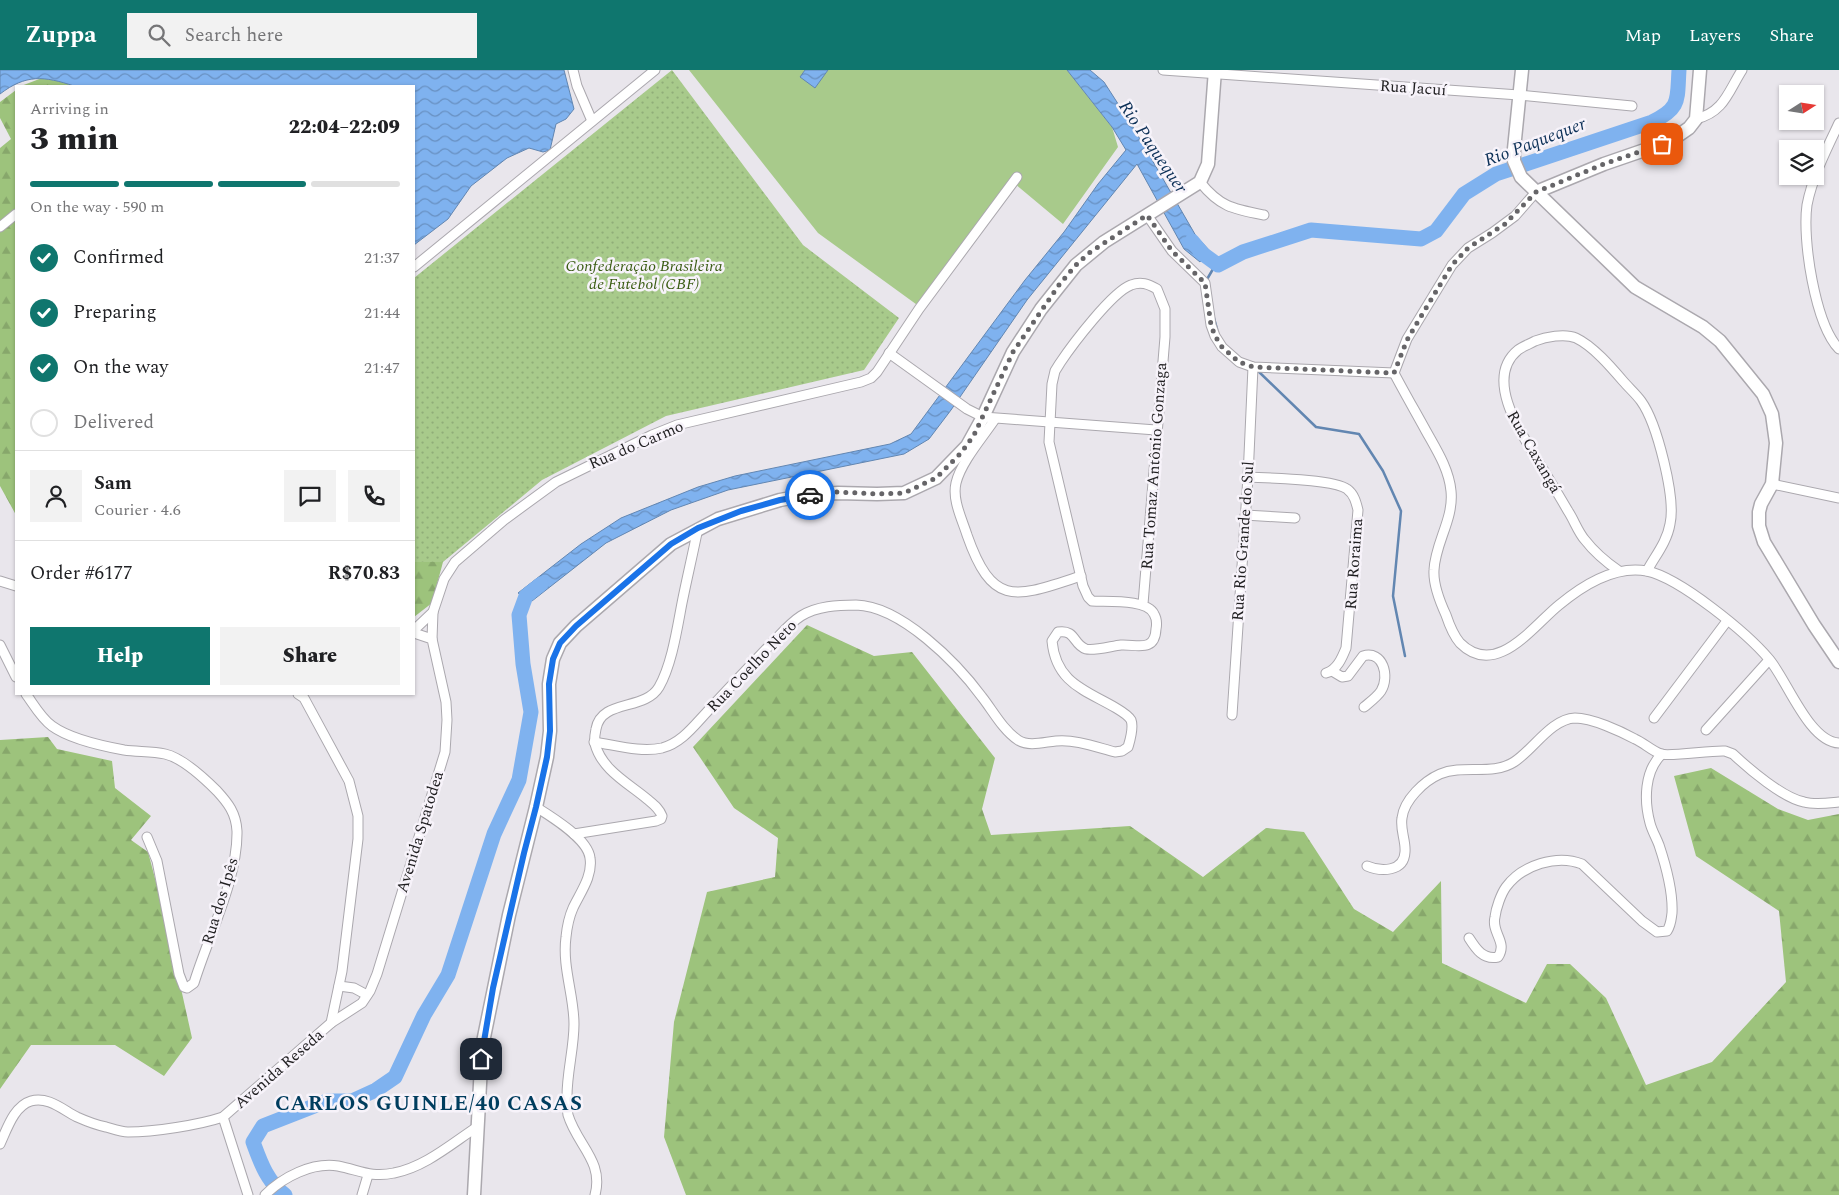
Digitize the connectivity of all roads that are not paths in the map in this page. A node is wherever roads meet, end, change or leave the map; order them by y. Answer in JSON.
{"nodes":[{"id":1,"x":573,"y":70,"type":"edge"},
{"id":2,"x":655,"y":70,"type":"edge"},
{"id":3,"x":1163,"y":70,"type":"edge"},
{"id":4,"x":1522,"y":70,"type":"edge"},
{"id":5,"x":1700,"y":70,"type":"edge"},
{"id":6,"x":1742,"y":70,"type":"edge"},
{"id":7,"x":1214,"y":72,"type":"edge"},
{"id":8,"x":1519,"y":96,"type":"junction"},
{"id":9,"x":1632,"y":106,"type":"dead end"},
{"id":10,"x":1696,"y":119,"type":"junction"},
{"id":11,"x":592,"y":121,"type":"junction"},
{"id":12,"x":1839,"y":123,"type":"edge"},
{"id":13,"x":1017,"y":177,"type":"dead end"},
{"id":14,"x":1200,"y":182,"type":"junction"},
{"id":15,"x":1536,"y":192,"type":"junction"},
{"id":16,"x":1152,"y":212,"type":"junction"},
{"id":17,"x":15,"y":215,"type":"edge"},
{"id":18,"x":1264,"y":215,"type":"dead end"},
{"id":19,"x":0,"y":227,"type":"edge"},
{"id":20,"x":415,"y":266,"type":"edge"},
{"id":21,"x":1839,"y":349,"type":"edge"},
{"id":22,"x":889,"y":353,"type":"junction"},
{"id":23,"x":1253,"y":367,"type":"junction"},
{"id":24,"x":1394,"y":373,"type":"junction"},
{"id":25,"x":989,"y":418,"type":"junction"},
{"id":26,"x":1050,"y":423,"type":"junction"},
{"id":27,"x":1156,"y":430,"type":"junction"},
{"id":28,"x":1248,"y":477,"type":"junction"},
{"id":29,"x":1772,"y":484,"type":"junction"},
{"id":30,"x":1839,"y":498,"type":"edge"},
{"id":31,"x":1245,"y":515,"type":"junction"},
{"id":32,"x":1295,"y":518,"type":"dead end"},
{"id":33,"x":698,"y":528,"type":"junction"},
{"id":34,"x":1618,"y":571,"type":"junction"},
{"id":35,"x":1647,"y":571,"type":"junction"},
{"id":36,"x":1081,"y":576,"type":"junction"},
{"id":37,"x":0,"y":581,"type":"edge"},
{"id":38,"x":15,"y":586,"type":"edge"},
{"id":39,"x":1144,"y":604,"type":"junction"},
{"id":40,"x":433,"y":612,"type":"junction"},
{"id":41,"x":1727,"y":621,"type":"junction"},
{"id":42,"x":415,"y":631,"type":"edge"},
{"id":43,"x":415,"y":632,"type":"edge"},
{"id":44,"x":432,"y":639,"type":"junction"},
{"id":45,"x":0,"y":645,"type":"edge"},
{"id":46,"x":1769,"y":660,"type":"junction"},
{"id":47,"x":1839,"y":662,"type":"edge"},
{"id":48,"x":15,"y":675,"type":"edge"},
{"id":49,"x":27,"y":695,"type":"edge"},
{"id":50,"x":303,"y":695,"type":"edge"},
{"id":51,"x":1364,"y":707,"type":"dead end"},
{"id":52,"x":1232,"y":715,"type":"dead end"},
{"id":53,"x":1654,"y":718,"type":"dead end"},
{"id":54,"x":1706,"y":730,"type":"dead end"},
{"id":55,"x":594,"y":742,"type":"junction"},
{"id":56,"x":1839,"y":743,"type":"edge"},
{"id":57,"x":1662,"y":754,"type":"junction"},
{"id":58,"x":1839,"y":802,"type":"edge"},
{"id":59,"x":536,"y":807,"type":"junction"},
{"id":60,"x":574,"y":834,"type":"junction"},
{"id":61,"x":147,"y":837,"type":"dead end"},
{"id":62,"x":1367,"y":866,"type":"dead end"},
{"id":63,"x":1469,"y":938,"type":"dead end"},
{"id":64,"x":339,"y":986,"type":"junction"},
{"id":65,"x":367,"y":995,"type":"junction"},
{"id":66,"x":331,"y":1024,"type":"junction"},
{"id":67,"x":223,"y":1117,"type":"junction"},
{"id":68,"x":477,"y":1127,"type":"junction"},
{"id":69,"x":0,"y":1144,"type":"edge"},
{"id":70,"x":368,"y":1175,"type":"junction"},
{"id":71,"x":267,"y":1193,"type":"edge"},
{"id":72,"x":248,"y":1195,"type":"edge"},
{"id":73,"x":362,"y":1195,"type":"edge"},
{"id":74,"x":474,"y":1195,"type":"edge"},
{"id":75,"x":595,"y":1195,"type":"edge"}],
"edges":[{"from":1,"to":11,"type":"street"},
{"from":2,"to":11,"type":"street"},
{"from":3,"to":7,"type":"street","name":"Rua Jacuí"},
{"from":4,"to":8,"type":"street"},
{"from":5,"to":10,"type":"street"},
{"from":6,"to":10,"type":"street"},
{"from":7,"to":8,"type":"street","name":"Rua Jacuí"},
{"from":7,"to":14,"type":"street"},
{"from":8,"to":9,"type":"street","name":"Rua Jacuí"},
{"from":8,"to":15,"type":"street"},
{"from":10,"to":15,"type":"street"},
{"from":11,"to":20,"type":"street"},
{"from":12,"to":21,"type":"street"},
{"from":13,"to":22,"type":"street","name":"Rua do Carmo"},
{"from":14,"to":16,"type":"street"},
{"from":14,"to":18,"type":"street"},
{"from":15,"to":24,"type":"street"},
{"from":15,"to":29,"type":"street"},
{"from":16,"to":23,"type":"street"},
{"from":16,"to":25,"type":"street"},
{"from":17,"to":19,"type":"street"},
{"from":22,"to":25,"type":"street"},
{"from":22,"to":40,"type":"street","name":"Rua do Carmo"},
{"from":23,"to":24,"type":"street"},
{"from":23,"to":28,"type":"street","name":"Rua Rio Grande do Sul"},
{"from":24,"to":34,"type":"street"},
{"from":25,"to":26,"type":"street"},
{"from":25,"to":33,"type":"street"},
{"from":25,"to":36,"type":"street"},
{"from":26,"to":27,"type":"street"},
{"from":26,"to":27,"type":"street","name":"Rua Tomaz Antônio Gonzaga"},
{"from":26,"to":36,"type":"street","name":"Rua Tomaz Antônio Gonzaga"},
{"from":27,"to":39,"type":"street","name":"Rua Tomaz Antônio Gonzaga"},
{"from":28,"to":31,"type":"street","name":"Rua Rio Grande do Sul"},
{"from":28,"to":51,"type":"street","name":"Rua Roraima"},
{"from":29,"to":30,"type":"street"},
{"from":29,"to":47,"type":"street"},
{"from":31,"to":32,"type":"street"},
{"from":31,"to":52,"type":"street","name":"Rua Rio Grande do Sul"},
{"from":33,"to":55,"type":"street"},
{"from":33,"to":59,"type":"street"},
{"from":34,"to":35,"type":"street"},
{"from":34,"to":35,"type":"street","name":"Rua Caxangá"},
{"from":35,"to":41,"type":"street"},
{"from":36,"to":39,"type":"street","name":"Rua Tomaz Antônio Gonzaga"},
{"from":37,"to":38,"type":"street"},
{"from":39,"to":55,"type":"street","name":"Rua Coelho Neto"},
{"from":40,"to":42,"type":"street","name":"Rua do Carmo"},
{"from":40,"to":44,"type":"street","name":"Avenida Spatodea"},
{"from":41,"to":46,"type":"street"},
{"from":41,"to":53,"type":"street"},
{"from":43,"to":44,"type":"street"},
{"from":44,"to":65,"type":"street","name":"Avenida Spatodea"},
{"from":45,"to":48,"type":"street"},
{"from":46,"to":54,"type":"street"},
{"from":46,"to":56,"type":"street"},
{"from":49,"to":61,"type":"street","name":"Rua dos Ipês"},
{"from":50,"to":64,"type":"street","name":"Avenida Reseda"},
{"from":55,"to":60,"type":"street"},
{"from":57,"to":58,"type":"street"},
{"from":57,"to":62,"type":"street"},
{"from":57,"to":63,"type":"street"},
{"from":59,"to":60,"type":"street"},
{"from":59,"to":68,"type":"street"},
{"from":60,"to":75,"type":"street"},
{"from":64,"to":65,"type":"street"},
{"from":64,"to":66,"type":"street","name":"Avenida Reseda"},
{"from":65,"to":66,"type":"street","name":"Avenida Spatodea"},
{"from":66,"to":67,"type":"street","name":"Avenida Reseda"},
{"from":67,"to":69,"type":"street","name":"Avenida Reseda"},
{"from":67,"to":72,"type":"street"},
{"from":68,"to":70,"type":"street"},
{"from":68,"to":74,"type":"street"},
{"from":70,"to":71,"type":"street"},
{"from":70,"to":73,"type":"street"}]}
